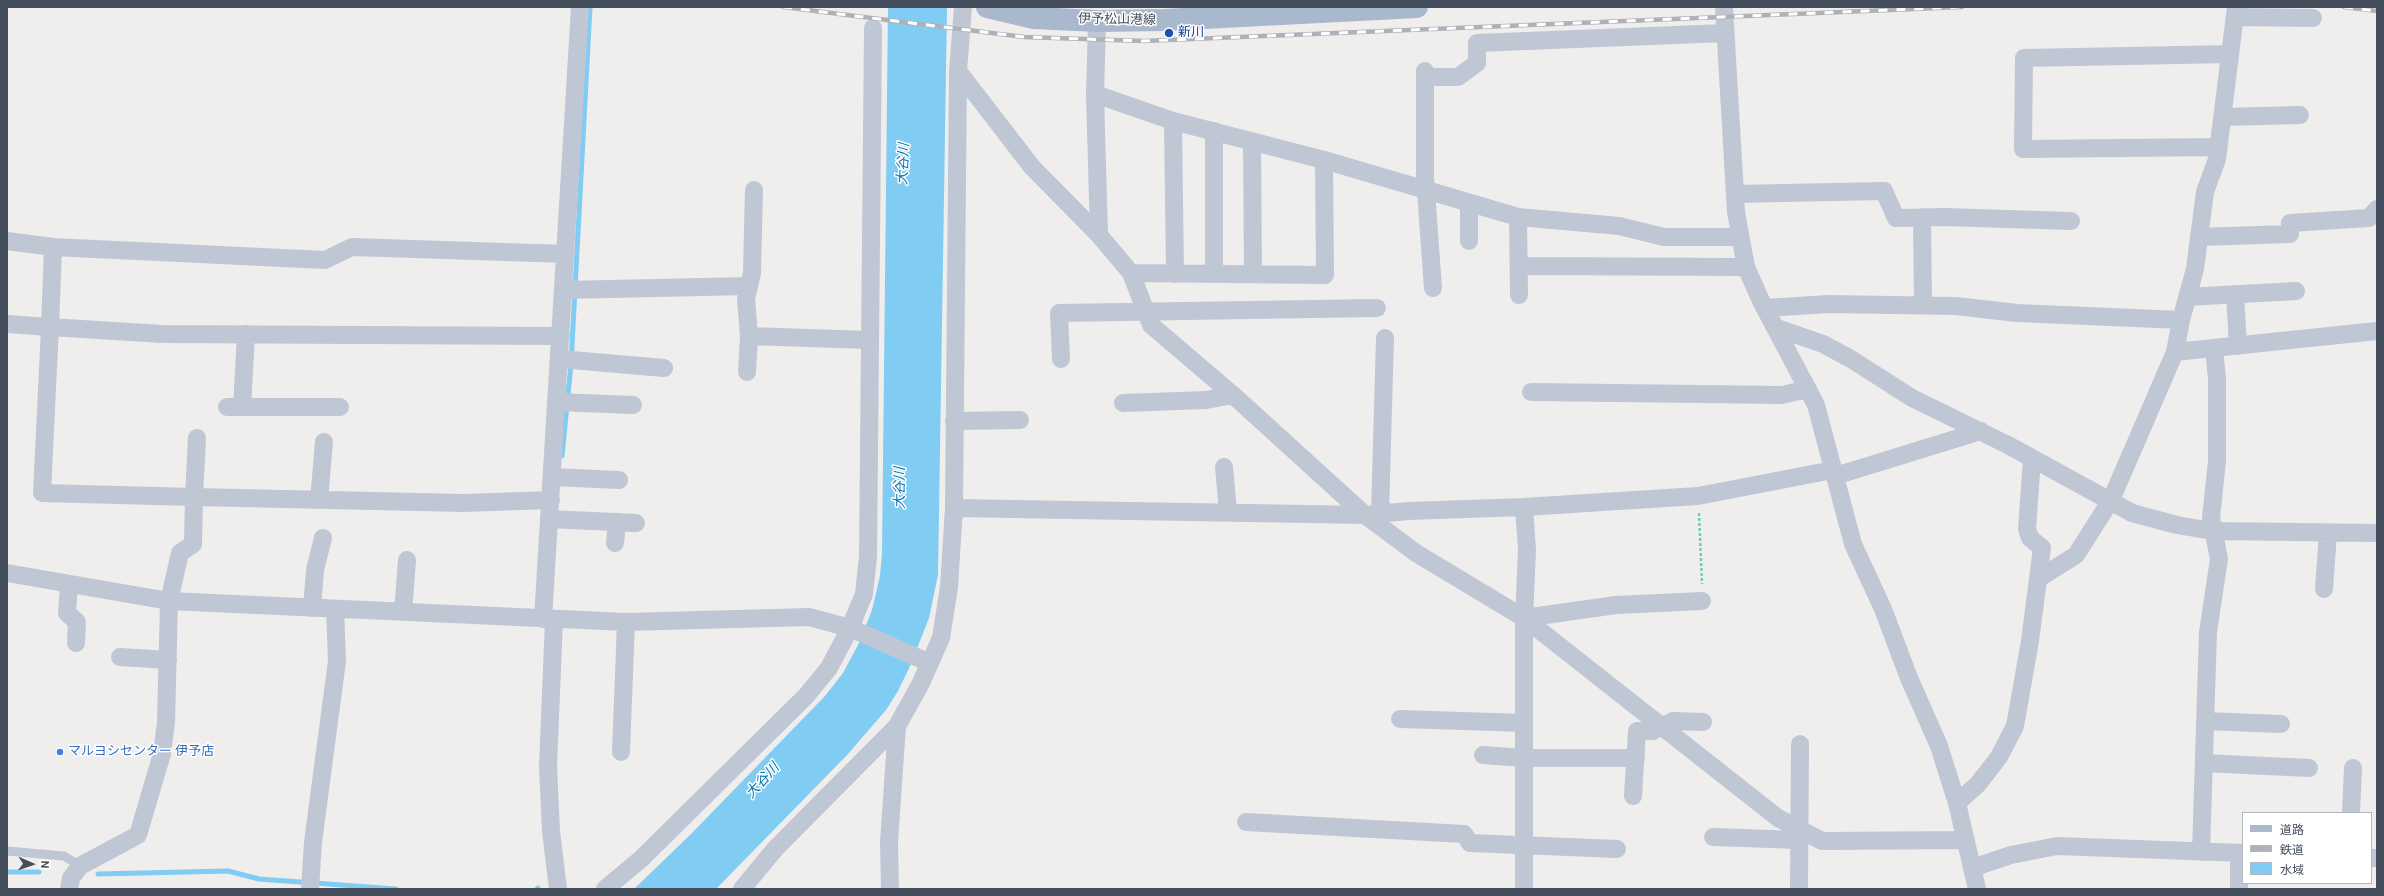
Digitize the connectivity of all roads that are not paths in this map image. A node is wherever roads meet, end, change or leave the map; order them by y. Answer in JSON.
{"nodes":[{"id":1,"x":580,"y":7,"type":"edge"},
{"id":2,"x":963,"y":7,"type":"edge"},
{"id":3,"x":987,"y":7,"type":"edge"},
{"id":4,"x":1417,"y":7,"type":"edge"},
{"id":5,"x":1724,"y":7,"type":"edge"},
{"id":6,"x":2235,"y":12,"type":"edge"},
{"id":7,"x":1164,"y":14,"type":"edge"},
{"id":8,"x":2313,"y":18,"type":"dead end"},
{"id":9,"x":1097,"y":20,"type":"junction"},
{"id":10,"x":873,"y":28,"type":"dead end"},
{"id":11,"x":1725,"y":33,"type":"junction"},
{"id":12,"x":2230,"y":54,"type":"junction"},
{"id":13,"x":958,"y":71,"type":"junction"},
{"id":14,"x":1095,"y":94,"type":"junction"},
{"id":15,"x":2300,"y":114,"type":"dead end"},
{"id":16,"x":2223,"y":117,"type":"junction"},
{"id":17,"x":1173,"y":121,"type":"junction"},
{"id":18,"x":1214,"y":131,"type":"junction"},
{"id":19,"x":1252,"y":142,"type":"junction"},
{"id":20,"x":2219,"y":147,"type":"junction"},
{"id":21,"x":1324,"y":160,"type":"junction"},
{"id":22,"x":754,"y":190,"type":"dead end"},
{"id":23,"x":1427,"y":190,"type":"junction"},
{"id":24,"x":1735,"y":194,"type":"junction"},
{"id":25,"x":1469,"y":203,"type":"junction"},
{"id":26,"x":2377,"y":209,"type":"edge"},
{"id":27,"x":1518,"y":217,"type":"junction"},
{"id":28,"x":1922,"y":217,"type":"junction"},
{"id":29,"x":2071,"y":220,"type":"dead end"},
{"id":30,"x":1099,"y":235,"type":"junction"},
{"id":31,"x":1740,"y":237,"type":"junction"},
{"id":32,"x":2199,"y":237,"type":"junction"},
{"id":33,"x":7,"y":241,"type":"edge"},
{"id":34,"x":1469,"y":241,"type":"dead end"},
{"id":35,"x":53,"y":247,"type":"junction"},
{"id":36,"x":566,"y":254,"type":"junction"},
{"id":37,"x":1520,"y":266,"type":"junction"},
{"id":38,"x":1746,"y":267,"type":"junction"},
{"id":39,"x":1131,"y":273,"type":"junction"},
{"id":40,"x":1214,"y":273,"type":"junction"},
{"id":41,"x":1175,"y":274,"type":"junction"},
{"id":42,"x":1253,"y":274,"type":"junction"},
{"id":43,"x":748,"y":286,"type":"junction"},
{"id":44,"x":1433,"y":288,"type":"dead end"},
{"id":45,"x":564,"y":290,"type":"junction"},
{"id":46,"x":2296,"y":290,"type":"dead end"},
{"id":47,"x":2235,"y":294,"type":"junction"},
{"id":48,"x":1519,"y":295,"type":"dead end"},
{"id":49,"x":2187,"y":297,"type":"junction"},
{"id":50,"x":1923,"y":305,"type":"junction"},
{"id":51,"x":1377,"y":308,"type":"dead end"},
{"id":52,"x":1765,"y":308,"type":"junction"},
{"id":53,"x":1145,"y":311,"type":"junction"},
{"id":54,"x":2181,"y":320,"type":"junction"},
{"id":55,"x":7,"y":324,"type":"edge"},
{"id":56,"x":50,"y":327,"type":"junction"},
{"id":57,"x":1777,"y":328,"type":"junction"},
{"id":58,"x":2377,"y":331,"type":"edge"},
{"id":59,"x":246,"y":334,"type":"junction"},
{"id":60,"x":561,"y":336,"type":"junction"},
{"id":61,"x":749,"y":336,"type":"junction"},
{"id":62,"x":1385,"y":338,"type":"dead end"},
{"id":63,"x":869,"y":340,"type":"junction"},
{"id":64,"x":2238,"y":346,"type":"junction"},
{"id":65,"x":2214,"y":348,"type":"junction"},
{"id":66,"x":2175,"y":352,"type":"junction"},
{"id":67,"x":560,"y":359,"type":"junction"},
{"id":68,"x":1061,"y":359,"type":"dead end"},
{"id":69,"x":664,"y":368,"type":"dead end"},
{"id":70,"x":747,"y":372,"type":"dead end"},
{"id":71,"x":1808,"y":389,"type":"junction"},
{"id":72,"x":1531,"y":392,"type":"dead end"},
{"id":73,"x":1233,"y":395,"type":"junction"},
{"id":74,"x":331,"y":402,"type":"dead end"},
{"id":75,"x":557,"y":402,"type":"junction"},
{"id":76,"x":1123,"y":403,"type":"dead end"},
{"id":77,"x":633,"y":405,"type":"dead end"},
{"id":78,"x":1020,"y":420,"type":"dead end"},
{"id":79,"x":954,"y":421,"type":"junction"},
{"id":80,"x":1980,"y":431,"type":"junction"},
{"id":81,"x":197,"y":438,"type":"dead end"},
{"id":82,"x":324,"y":442,"type":"dead end"},
{"id":83,"x":2032,"y":459,"type":"junction"},
{"id":84,"x":1224,"y":467,"type":"dead end"},
{"id":85,"x":1834,"y":473,"type":"junction"},
{"id":86,"x":552,"y":477,"type":"junction"},
{"id":87,"x":619,"y":480,"type":"dead end"},
{"id":88,"x":194,"y":497,"type":"junction"},
{"id":89,"x":319,"y":500,"type":"junction"},
{"id":90,"x":550,"y":500,"type":"junction"},
{"id":91,"x":2111,"y":500,"type":"junction"},
{"id":92,"x":1524,"y":507,"type":"junction"},
{"id":93,"x":954,"y":508,"type":"junction"},
{"id":94,"x":1228,"y":512,"type":"junction"},
{"id":95,"x":1372,"y":515,"type":"junction"},
{"id":96,"x":549,"y":519,"type":"junction"},
{"id":97,"x":617,"y":522,"type":"junction"},
{"id":98,"x":636,"y":523,"type":"dead end"},
{"id":99,"x":2212,"y":531,"type":"junction"},
{"id":100,"x":2328,"y":533,"type":"junction"},
{"id":101,"x":2377,"y":533,"type":"edge"},
{"id":102,"x":323,"y":538,"type":"dead end"},
{"id":103,"x":615,"y":543,"type":"dead end"},
{"id":104,"x":407,"y":560,"type":"dead end"},
{"id":105,"x":7,"y":573,"type":"edge"},
{"id":106,"x":2038,"y":579,"type":"junction"},
{"id":107,"x":69,"y":584,"type":"junction"},
{"id":108,"x":2324,"y":589,"type":"dead end"},
{"id":109,"x":1702,"y":600,"type":"road end"},
{"id":110,"x":169,"y":601,"type":"junction"},
{"id":111,"x":312,"y":608,"type":"junction"},
{"id":112,"x":335,"y":609,"type":"junction"},
{"id":113,"x":403,"y":612,"type":"junction"},
{"id":114,"x":1524,"y":618,"type":"junction"},
{"id":115,"x":548,"y":619,"type":"junction"},
{"id":116,"x":626,"y":622,"type":"junction"},
{"id":117,"x":854,"y":630,"type":"junction"},
{"id":118,"x":76,"y":643,"type":"dead end"},
{"id":119,"x":120,"y":657,"type":"dead end"},
{"id":120,"x":168,"y":660,"type":"junction"},
{"id":121,"x":926,"y":661,"type":"junction"},
{"id":122,"x":1400,"y":719,"type":"dead end"},
{"id":123,"x":2205,"y":721,"type":"junction"},
{"id":124,"x":1524,"y":722,"type":"junction"},
{"id":125,"x":1703,"y":722,"type":"dead end"},
{"id":126,"x":2281,"y":724,"type":"dead end"},
{"id":127,"x":897,"y":726,"type":"junction"},
{"id":128,"x":1662,"y":727,"type":"junction"},
{"id":129,"x":1800,"y":744,"type":"dead end"},
{"id":130,"x":621,"y":752,"type":"dead end"},
{"id":131,"x":1483,"y":755,"type":"dead end"},
{"id":132,"x":1524,"y":758,"type":"junction"},
{"id":133,"x":1636,"y":758,"type":"junction"},
{"id":134,"x":2204,"y":763,"type":"junction"},
{"id":135,"x":2309,"y":768,"type":"dead end"},
{"id":136,"x":2353,"y":768,"type":"dead end"},
{"id":137,"x":1633,"y":796,"type":"dead end"},
{"id":138,"x":1957,"y":803,"type":"junction"},
{"id":139,"x":2351,"y":812,"type":"edge"},
{"id":140,"x":1246,"y":822,"type":"dead end"},
{"id":141,"x":1799,"y":834,"type":"junction"},
{"id":142,"x":1713,"y":836,"type":"dead end"},
{"id":143,"x":1965,"y":840,"type":"junction"},
{"id":144,"x":1524,"y":846,"type":"junction"},
{"id":145,"x":1617,"y":849,"type":"dead end"},
{"id":146,"x":7,"y":851,"type":"edge"},
{"id":147,"x":2201,"y":852,"type":"junction"},
{"id":148,"x":2241,"y":853,"type":"edge"},
{"id":149,"x":80,"y":866,"type":"junction"},
{"id":150,"x":1972,"y":868,"type":"junction"},
{"id":151,"x":69,"y":889,"type":"edge"},
{"id":152,"x":310,"y":889,"type":"edge"},
{"id":153,"x":558,"y":889,"type":"edge"},
{"id":154,"x":605,"y":889,"type":"edge"},
{"id":155,"x":742,"y":889,"type":"edge"},
{"id":156,"x":890,"y":889,"type":"edge"},
{"id":157,"x":1524,"y":889,"type":"edge"},
{"id":158,"x":1799,"y":889,"type":"edge"},
{"id":159,"x":1976,"y":889,"type":"edge"},
{"id":160,"x":2239,"y":889,"type":"edge"}],
"edges":[{"from":1,"to":36,"type":"street"},
{"from":2,"to":13,"type":"street"},
{"from":3,"to":9,"type":"main road","name":"伊予松山港線"},
{"from":4,"to":7,"type":"main road","name":"伊予松山港線"},
{"from":5,"to":11,"type":"street"},
{"from":6,"to":8,"type":"street"},
{"from":6,"to":12,"type":"street"},
{"from":7,"to":9,"type":"main road","name":"伊予松山港線"},
{"from":9,"to":14,"type":"street"},
{"from":10,"to":63,"type":"street"},
{"from":11,"to":23,"type":"street"},
{"from":11,"to":24,"type":"street"},
{"from":12,"to":16,"type":"street"},
{"from":12,"to":20,"type":"street"},
{"from":13,"to":30,"type":"street"},
{"from":13,"to":79,"type":"street"},
{"from":14,"to":17,"type":"street"},
{"from":14,"to":30,"type":"street"},
{"from":15,"to":16,"type":"street"},
{"from":16,"to":20,"type":"street"},
{"from":17,"to":18,"type":"street"},
{"from":17,"to":41,"type":"street"},
{"from":18,"to":19,"type":"street"},
{"from":18,"to":40,"type":"street"},
{"from":19,"to":21,"type":"street"},
{"from":19,"to":42,"type":"street"},
{"from":20,"to":32,"type":"street"},
{"from":21,"to":23,"type":"street"},
{"from":21,"to":42,"type":"street"},
{"from":22,"to":43,"type":"street"},
{"from":23,"to":25,"type":"street"},
{"from":23,"to":44,"type":"street"},
{"from":24,"to":28,"type":"street"},
{"from":24,"to":31,"type":"street"},
{"from":25,"to":27,"type":"street"},
{"from":25,"to":34,"type":"street"},
{"from":26,"to":32,"type":"street"},
{"from":27,"to":31,"type":"street"},
{"from":27,"to":37,"type":"street"},
{"from":28,"to":29,"type":"street"},
{"from":28,"to":50,"type":"street"},
{"from":30,"to":39,"type":"street"},
{"from":31,"to":38,"type":"street"},
{"from":32,"to":49,"type":"street"},
{"from":33,"to":35,"type":"street"},
{"from":35,"to":36,"type":"street"},
{"from":35,"to":56,"type":"street"},
{"from":36,"to":45,"type":"street"},
{"from":37,"to":38,"type":"street"},
{"from":37,"to":48,"type":"street"},
{"from":38,"to":52,"type":"street"},
{"from":39,"to":41,"type":"street"},
{"from":39,"to":53,"type":"street"},
{"from":40,"to":41,"type":"street"},
{"from":40,"to":42,"type":"street"},
{"from":43,"to":45,"type":"street"},
{"from":43,"to":61,"type":"street"},
{"from":45,"to":60,"type":"street"},
{"from":46,"to":47,"type":"street"},
{"from":47,"to":49,"type":"street"},
{"from":47,"to":64,"type":"street"},
{"from":49,"to":54,"type":"street"},
{"from":50,"to":52,"type":"street"},
{"from":50,"to":54,"type":"street"},
{"from":51,"to":53,"type":"street"},
{"from":52,"to":57,"type":"street"},
{"from":53,"to":68,"type":"street"},
{"from":53,"to":73,"type":"street"},
{"from":54,"to":66,"type":"street"},
{"from":55,"to":56,"type":"street"},
{"from":56,"to":59,"type":"street"},
{"from":56,"to":88,"type":"street"},
{"from":57,"to":71,"type":"street"},
{"from":57,"to":80,"type":"street"},
{"from":58,"to":64,"type":"street"},
{"from":59,"to":60,"type":"street"},
{"from":59,"to":74,"type":"street"},
{"from":60,"to":67,"type":"street"},
{"from":61,"to":63,"type":"street"},
{"from":61,"to":70,"type":"street"},
{"from":62,"to":95,"type":"street"},
{"from":63,"to":117,"type":"street"},
{"from":64,"to":65,"type":"street"},
{"from":65,"to":66,"type":"street"},
{"from":65,"to":99,"type":"street"},
{"from":66,"to":91,"type":"street"},
{"from":67,"to":69,"type":"street"},
{"from":67,"to":75,"type":"street"},
{"from":71,"to":72,"type":"street"},
{"from":71,"to":85,"type":"street"},
{"from":73,"to":76,"type":"street"},
{"from":73,"to":95,"type":"street"},
{"from":75,"to":77,"type":"street"},
{"from":75,"to":86,"type":"street"},
{"from":78,"to":79,"type":"street"},
{"from":79,"to":93,"type":"street"},
{"from":80,"to":83,"type":"street"},
{"from":80,"to":85,"type":"street"},
{"from":81,"to":88,"type":"street"},
{"from":82,"to":89,"type":"street"},
{"from":83,"to":91,"type":"street"},
{"from":83,"to":106,"type":"street"},
{"from":84,"to":94,"type":"street"},
{"from":85,"to":92,"type":"street"},
{"from":85,"to":138,"type":"street"},
{"from":86,"to":87,"type":"street"},
{"from":86,"to":90,"type":"street"},
{"from":88,"to":89,"type":"street"},
{"from":88,"to":110,"type":"street"},
{"from":89,"to":90,"type":"street"},
{"from":90,"to":96,"type":"street"},
{"from":91,"to":99,"type":"street"},
{"from":91,"to":106,"type":"street"},
{"from":92,"to":95,"type":"street"},
{"from":92,"to":114,"type":"street"},
{"from":93,"to":94,"type":"street"},
{"from":93,"to":121,"type":"street"},
{"from":94,"to":95,"type":"street"},
{"from":95,"to":114,"type":"street"},
{"from":96,"to":97,"type":"street"},
{"from":96,"to":115,"type":"street"},
{"from":97,"to":98,"type":"street"},
{"from":97,"to":103,"type":"street"},
{"from":99,"to":100,"type":"street"},
{"from":99,"to":123,"type":"street"},
{"from":100,"to":101,"type":"street"},
{"from":100,"to":108,"type":"street"},
{"from":102,"to":111,"type":"street"},
{"from":104,"to":113,"type":"street"},
{"from":105,"to":107,"type":"street"},
{"from":106,"to":138,"type":"street"},
{"from":107,"to":110,"type":"street"},
{"from":107,"to":118,"type":"street"},
{"from":109,"to":114,"type":"street"},
{"from":110,"to":111,"type":"street"},
{"from":110,"to":120,"type":"street"},
{"from":111,"to":112,"type":"street"},
{"from":112,"to":113,"type":"street"},
{"from":112,"to":152,"type":"street"},
{"from":113,"to":115,"type":"street"},
{"from":114,"to":124,"type":"street"},
{"from":114,"to":128,"type":"street"},
{"from":115,"to":116,"type":"street"},
{"from":115,"to":153,"type":"street"},
{"from":116,"to":117,"type":"street"},
{"from":116,"to":130,"type":"street"},
{"from":117,"to":121,"type":"street"},
{"from":117,"to":154,"type":"street"},
{"from":119,"to":120,"type":"street"},
{"from":120,"to":149,"type":"street"},
{"from":121,"to":127,"type":"street"},
{"from":122,"to":124,"type":"street"},
{"from":123,"to":126,"type":"street"},
{"from":123,"to":134,"type":"street"},
{"from":124,"to":132,"type":"street"},
{"from":125,"to":128,"type":"street"},
{"from":127,"to":155,"type":"street"},
{"from":127,"to":156,"type":"street"},
{"from":128,"to":133,"type":"street"},
{"from":128,"to":141,"type":"street"},
{"from":129,"to":141,"type":"street"},
{"from":131,"to":132,"type":"street"},
{"from":132,"to":133,"type":"street"},
{"from":132,"to":144,"type":"street"},
{"from":133,"to":137,"type":"street"},
{"from":134,"to":135,"type":"street"},
{"from":134,"to":147,"type":"street"},
{"from":136,"to":139,"type":"street"},
{"from":138,"to":143,"type":"street"},
{"from":140,"to":144,"type":"street"},
{"from":141,"to":142,"type":"street"},
{"from":141,"to":143,"type":"street"},
{"from":141,"to":158,"type":"street"},
{"from":143,"to":150,"type":"street"},
{"from":144,"to":145,"type":"street"},
{"from":144,"to":157,"type":"street"},
{"from":146,"to":149,"type":"lane"},
{"from":147,"to":148,"type":"street"},
{"from":147,"to":150,"type":"street"},
{"from":148,"to":160,"type":"street"},
{"from":149,"to":151,"type":"street"},
{"from":150,"to":159,"type":"street"}]}
